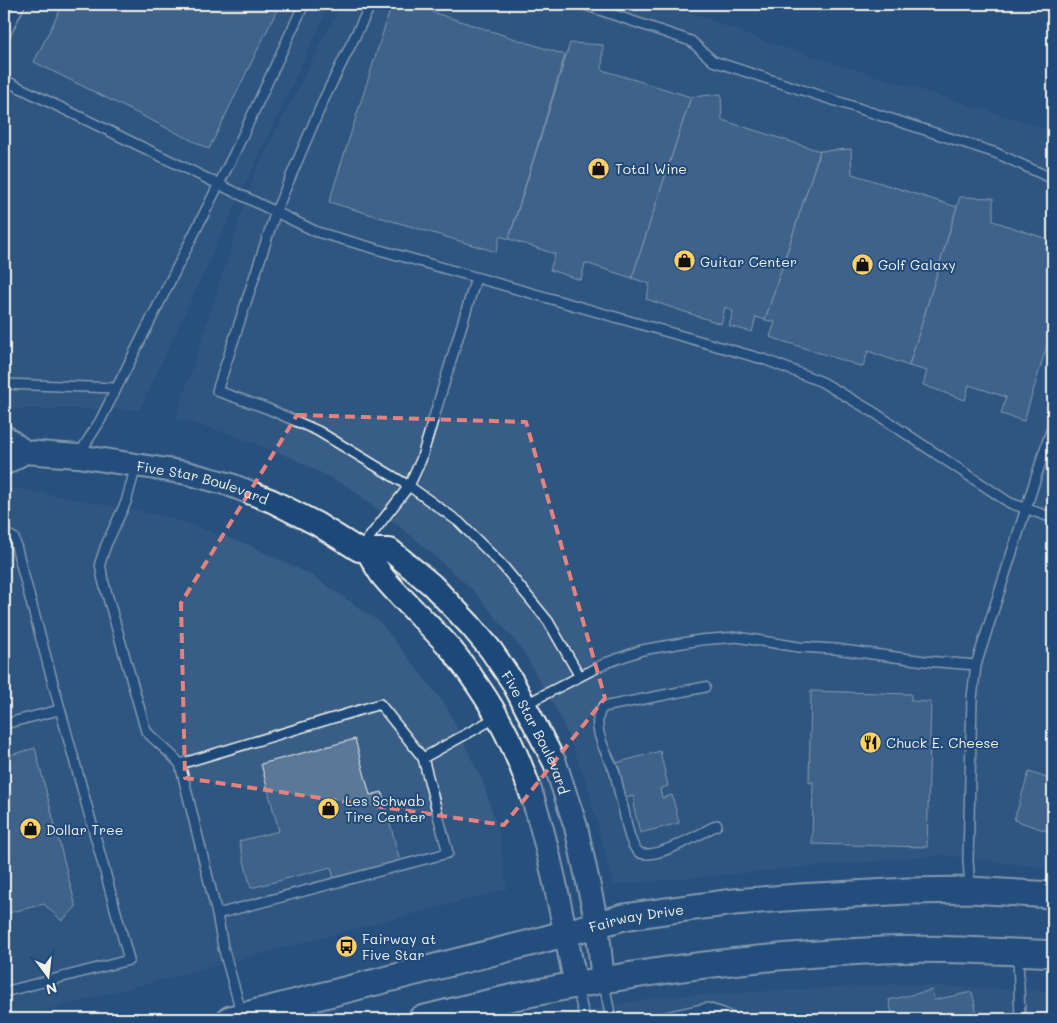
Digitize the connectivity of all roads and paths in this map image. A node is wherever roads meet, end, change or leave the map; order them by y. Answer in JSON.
{"nodes":[{"id":1,"x":20,"y":4,"type":"edge"},
{"id":2,"x":304,"y":4,"type":"edge"},
{"id":3,"x":371,"y":4,"type":"edge"},
{"id":4,"x":582,"y":4,"type":"edge"},
{"id":5,"x":4,"y":37,"type":"edge"},
{"id":6,"x":4,"y":80,"type":"edge"},
{"id":7,"x":1053,"y":180,"type":"edge"},
{"id":8,"x":218,"y":184,"type":"junction"},
{"id":9,"x":276,"y":211,"type":"junction"},
{"id":10,"x":476,"y":278,"type":"junction"},
{"id":11,"x":4,"y":384,"type":"edge"},
{"id":12,"x":115,"y":388,"type":"junction"},
{"id":13,"x":1053,"y":424,"type":"edge"},
{"id":14,"x":4,"y":436,"type":"edge"},
{"id":15,"x":25,"y":452,"type":"junction"},
{"id":16,"x":78,"y":456,"type":"junction"},
{"id":17,"x":4,"y":464,"type":"edge"},
{"id":18,"x":136,"y":464,"type":"junction"},
{"id":19,"x":408,"y":486,"type":"junction"},
{"id":20,"x":1026,"y":509,"type":"junction"},
{"id":21,"x":1053,"y":518,"type":"edge"},
{"id":22,"x":4,"y":533,"type":"edge"},
{"id":23,"x":364,"y":551,"type":"junction"},
{"id":24,"x":976,"y":665,"type":"junction"},
{"id":25,"x":579,"y":675,"type":"junction"},
{"id":26,"x":705,"y":687,"type":"dead end"},
{"id":27,"x":524,"y":705,"type":"junction"},
{"id":28,"x":59,"y":710,"type":"junction"},
{"id":29,"x":497,"y":716,"type":"junction"},
{"id":30,"x":4,"y":724,"type":"edge"},
{"id":31,"x":423,"y":758,"type":"junction"},
{"id":32,"x":180,"y":764,"type":"junction"},
{"id":33,"x":717,"y":826,"type":"dead end"},
{"id":34,"x":970,"y":890,"type":"junction"},
{"id":35,"x":1053,"y":894,"type":"edge"},
{"id":36,"x":217,"y":914,"type":"junction"},
{"id":37,"x":597,"y":924,"type":"junction"},
{"id":38,"x":565,"y":933,"type":"junction"},
{"id":39,"x":1018,"y":952,"type":"junction"},
{"id":40,"x":1053,"y":954,"type":"edge"},
{"id":41,"x":603,"y":981,"type":"junction"},
{"id":42,"x":576,"y":985,"type":"junction"},
{"id":43,"x":4,"y":992,"type":"edge"},
{"id":44,"x":236,"y":1017,"type":"edge"},
{"id":45,"x":421,"y":1019,"type":"edge"},
{"id":46,"x":585,"y":1019,"type":"edge"},
{"id":47,"x":611,"y":1019,"type":"edge"},
{"id":48,"x":656,"y":1019,"type":"edge"},
{"id":49,"x":734,"y":1019,"type":"edge"},
{"id":50,"x":1020,"y":1019,"type":"edge"}],
"edges":[{"from":1,"to":5,"type":"lane"},
{"from":2,"to":8,"type":"lane"},
{"from":3,"to":9,"type":"lane"},
{"from":4,"to":7,"type":"lane"},
{"from":6,"to":8,"type":"lane"},
{"from":8,"to":9,"type":"lane"},
{"from":8,"to":12,"type":"lane"},
{"from":9,"to":10,"type":"lane"},
{"from":9,"to":19,"type":"lane"},
{"from":10,"to":19,"type":"lane"},
{"from":10,"to":20,"type":"lane"},
{"from":11,"to":12,"type":"lane"},
{"from":12,"to":16,"type":"lane"},
{"from":13,"to":20,"type":"lane"},
{"from":14,"to":15,"type":"street"},
{"from":15,"to":16,"type":"street","name":"Five Star Boulevard"},
{"from":15,"to":17,"type":"street"},
{"from":16,"to":18,"type":"street","name":"Five Star Boulevard"},
{"from":18,"to":23,"type":"street","name":"Five Star Boulevard"},
{"from":18,"to":32,"type":"lane"},
{"from":19,"to":23,"type":"lane"},
{"from":19,"to":25,"type":"lane"},
{"from":20,"to":21,"type":"lane"},
{"from":20,"to":24,"type":"lane"},
{"from":22,"to":28,"type":"lane"},
{"from":23,"to":27,"type":"street","name":"Five Star Boulevard"},
{"from":23,"to":29,"type":"street","name":"Five Star Boulevard"},
{"from":24,"to":25,"type":"lane"},
{"from":24,"to":34,"type":"lane"},
{"from":25,"to":27,"type":"lane"},
{"from":26,"to":33,"type":"lane"},
{"from":27,"to":37,"type":"street","name":"Five Star Boulevard"},
{"from":28,"to":30,"type":"lane"},
{"from":28,"to":43,"type":"lane"},
{"from":29,"to":31,"type":"lane"},
{"from":29,"to":38,"type":"street","name":"Five Star Boulevard"},
{"from":31,"to":32,"type":"lane"},
{"from":31,"to":36,"type":"lane"},
{"from":32,"to":36,"type":"lane"},
{"from":34,"to":35,"type":"main road","name":"Fairway Drive"},
{"from":34,"to":37,"type":"main road","name":"Fairway Drive"},
{"from":36,"to":44,"type":"lane"},
{"from":37,"to":38,"type":"main road","name":"Fairway Drive"},
{"from":37,"to":41,"type":"street","name":"Five Star Boulevard"},
{"from":38,"to":42,"type":"street","name":"Five Star Boulevard"},
{"from":38,"to":44,"type":"main road","name":"Fairway Drive"},
{"from":39,"to":40,"type":"main road"},
{"from":39,"to":41,"type":"main road"},
{"from":39,"to":50,"type":"lane"},
{"from":41,"to":42,"type":"main road"},
{"from":41,"to":47,"type":"lane"},
{"from":42,"to":45,"type":"main road"},
{"from":42,"to":46,"type":"lane"},
{"from":48,"to":49,"type":"lane"}]}
